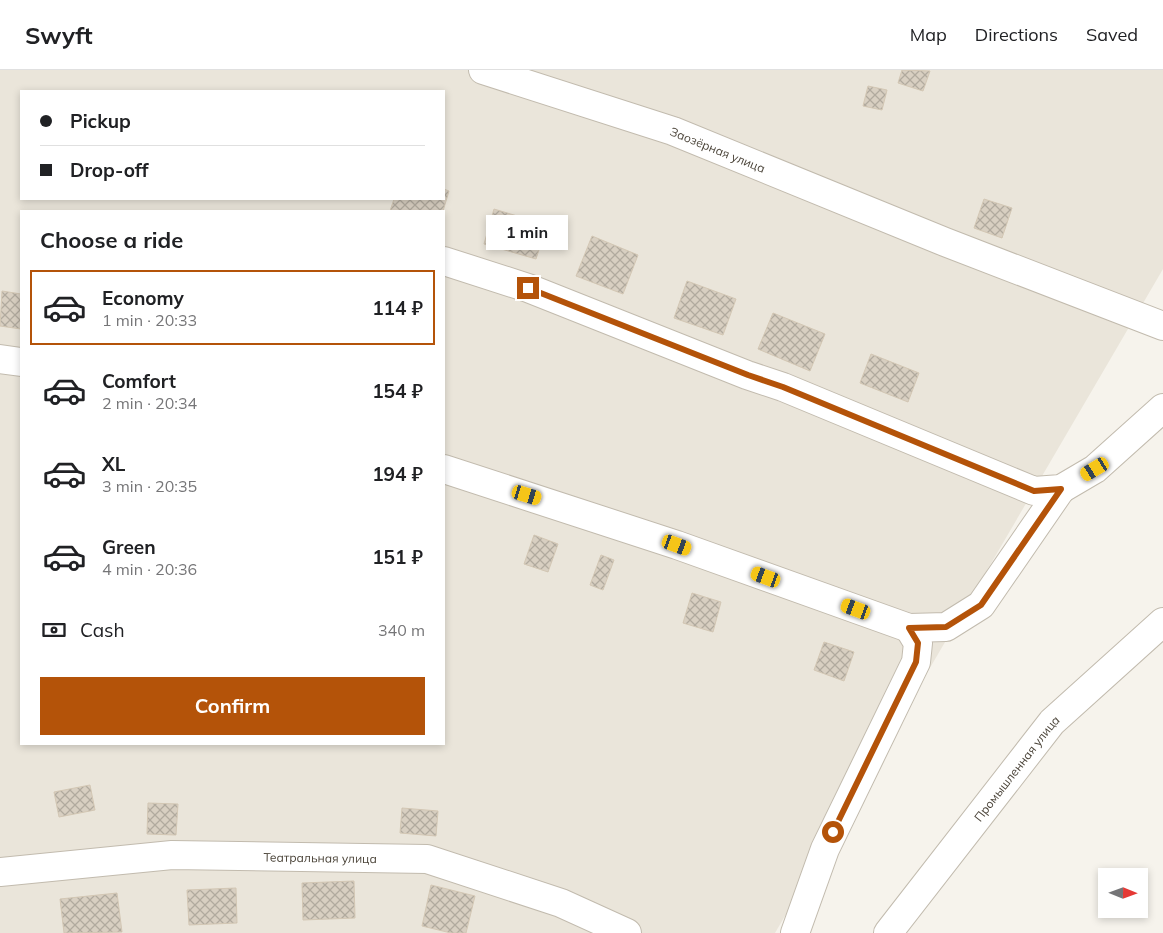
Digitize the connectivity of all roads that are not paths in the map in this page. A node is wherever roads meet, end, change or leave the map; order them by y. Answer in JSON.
{"nodes":[{"id":1,"x":484,"y":70,"type":"edge"},
{"id":2,"x":445,"y":261,"type":"edge"},
{"id":3,"x":1163,"y":326,"type":"edge"},
{"id":4,"x":0,"y":359,"type":"edge"},
{"id":5,"x":20,"y":362,"type":"edge"},
{"id":6,"x":1163,"y":408,"type":"edge"},
{"id":7,"x":445,"y":469,"type":"edge"},
{"id":8,"x":1061,"y":489,"type":"junction"},
{"id":9,"x":1163,"y":622,"type":"edge"},
{"id":10,"x":909,"y":628,"type":"junction"},
{"id":11,"x":0,"y":872,"type":"edge"},
{"id":12,"x":627,"y":933,"type":"edge"},
{"id":13,"x":795,"y":933,"type":"edge"},
{"id":14,"x":888,"y":933,"type":"edge"}],
"edges":[{"from":1,"to":3,"type":"street","name":"Заозёрная улица"},
{"from":2,"to":8,"type":"street"},
{"from":4,"to":5,"type":"street"},
{"from":6,"to":8,"type":"street"},
{"from":7,"to":10,"type":"street"},
{"from":8,"to":10,"type":"street"},
{"from":9,"to":14,"type":"street","name":"Промышленная улица"},
{"from":10,"to":13,"type":"street"},
{"from":11,"to":12,"type":"street","name":"Театральная улица"}]}
